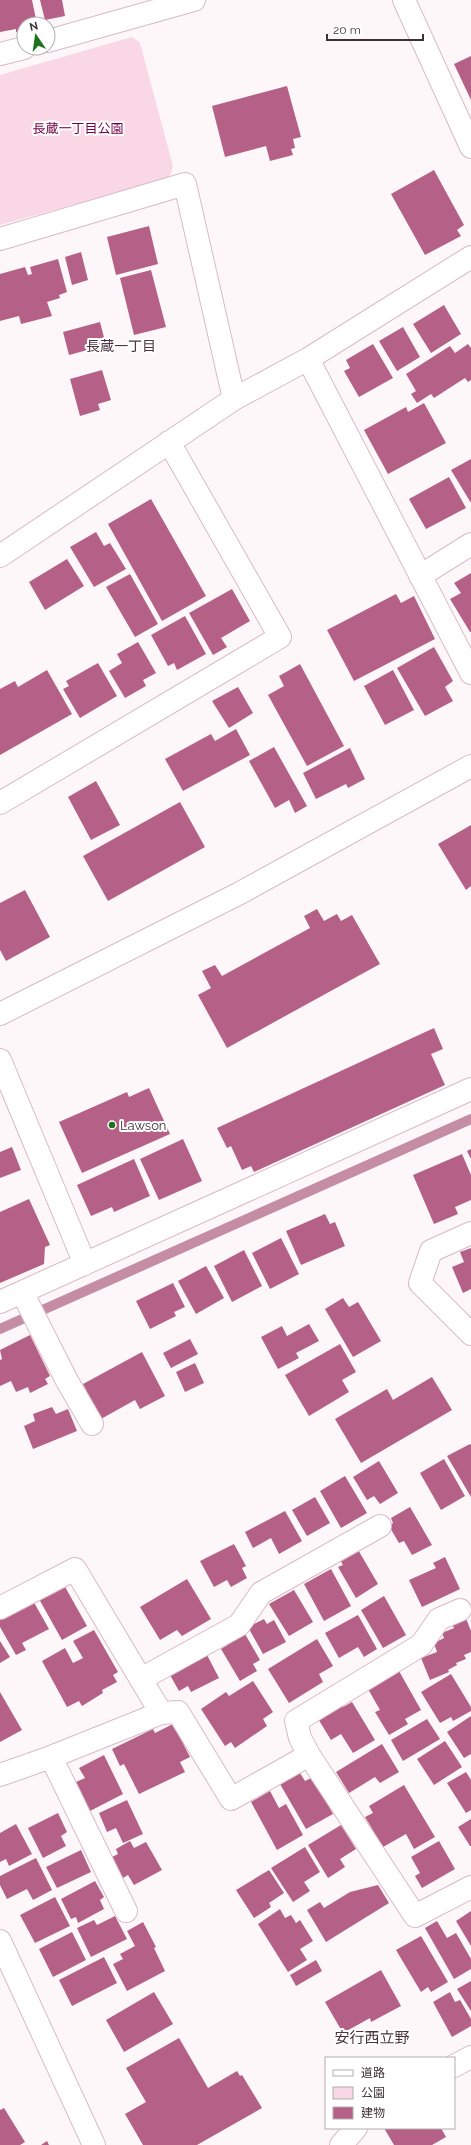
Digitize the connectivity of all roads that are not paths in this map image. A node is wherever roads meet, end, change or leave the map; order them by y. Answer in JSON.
{"nodes":[{"id":1,"x":194,"y":0,"type":"edge"},
{"id":2,"x":404,"y":0,"type":"edge"},
{"id":3,"x":56,"y":39,"type":"edge"},
{"id":4,"x":16,"y":50,"type":"edge"},
{"id":5,"x":0,"y":54,"type":"edge"},
{"id":6,"x":471,"y":147,"type":"edge"},
{"id":7,"x":0,"y":239,"type":"edge"},
{"id":8,"x":471,"y":257,"type":"edge"},
{"id":9,"x":308,"y":358,"type":"junction"},
{"id":10,"x":234,"y":399,"type":"junction"},
{"id":11,"x":169,"y":442,"type":"junction"},
{"id":12,"x":471,"y":544,"type":"edge"},
{"id":13,"x":0,"y":556,"type":"edge"},
{"id":14,"x":420,"y":576,"type":"junction"},
{"id":15,"x":471,"y":673,"type":"edge"},
{"id":16,"x":471,"y":766,"type":"edge"},
{"id":17,"x":0,"y":802,"type":"edge"},
{"id":18,"x":0,"y":1014,"type":"edge"},
{"id":19,"x":0,"y":1060,"type":"edge"},
{"id":20,"x":471,"y":1089,"type":"edge"},
{"id":21,"x":471,"y":1233,"type":"edge"},
{"id":22,"x":84,"y":1264,"type":"junction"},
{"id":23,"x":22,"y":1292,"type":"junction"},
{"id":24,"x":0,"y":1302,"type":"edge"},
{"id":25,"x":471,"y":1334,"type":"edge"},
{"id":26,"x":92,"y":1424,"type":"dead end"},
{"id":27,"x":380,"y":1526,"type":"dead end"},
{"id":28,"x":0,"y":1608,"type":"edge"},
{"id":29,"x":460,"y":1610,"type":"dead end"},
{"id":30,"x":141,"y":1679,"type":"junction"},
{"id":31,"x":161,"y":1713,"type":"junction"},
{"id":32,"x":309,"y":1755,"type":"junction"},
{"id":33,"x":51,"y":1757,"type":"junction"},
{"id":34,"x":0,"y":1774,"type":"edge"},
{"id":35,"x":471,"y":1887,"type":"edge"},
{"id":36,"x":126,"y":1910,"type":"dead end"},
{"id":37,"x":0,"y":1941,"type":"edge"},
{"id":38,"x":471,"y":2057,"type":"edge"},
{"id":39,"x":455,"y":2065,"type":"edge"},
{"id":40,"x":355,"y":2129,"type":"edge"},
{"id":41,"x":94,"y":2145,"type":"edge"},
{"id":42,"x":341,"y":2145,"type":"edge"}],
"edges":[{"from":1,"to":3,"type":"street"},
{"from":2,"to":6,"type":"street"},
{"from":4,"to":5,"type":"street"},
{"from":7,"to":10,"type":"street"},
{"from":8,"to":9,"type":"street"},
{"from":9,"to":10,"type":"street"},
{"from":9,"to":14,"type":"street"},
{"from":10,"to":11,"type":"street"},
{"from":11,"to":13,"type":"street"},
{"from":11,"to":17,"type":"street"},
{"from":12,"to":14,"type":"street"},
{"from":14,"to":15,"type":"street"},
{"from":16,"to":18,"type":"street"},
{"from":19,"to":22,"type":"street"},
{"from":20,"to":22,"type":"street"},
{"from":21,"to":25,"type":"street"},
{"from":22,"to":23,"type":"street"},
{"from":23,"to":24,"type":"street"},
{"from":23,"to":26,"type":"street"},
{"from":27,"to":30,"type":"street"},
{"from":28,"to":30,"type":"street"},
{"from":29,"to":32,"type":"street"},
{"from":30,"to":31,"type":"street"},
{"from":31,"to":32,"type":"street"},
{"from":31,"to":33,"type":"street"},
{"from":32,"to":35,"type":"street"},
{"from":33,"to":34,"type":"street"},
{"from":33,"to":36,"type":"street"},
{"from":37,"to":41,"type":"street"},
{"from":38,"to":39,"type":"street"},
{"from":40,"to":42,"type":"street"}]}
